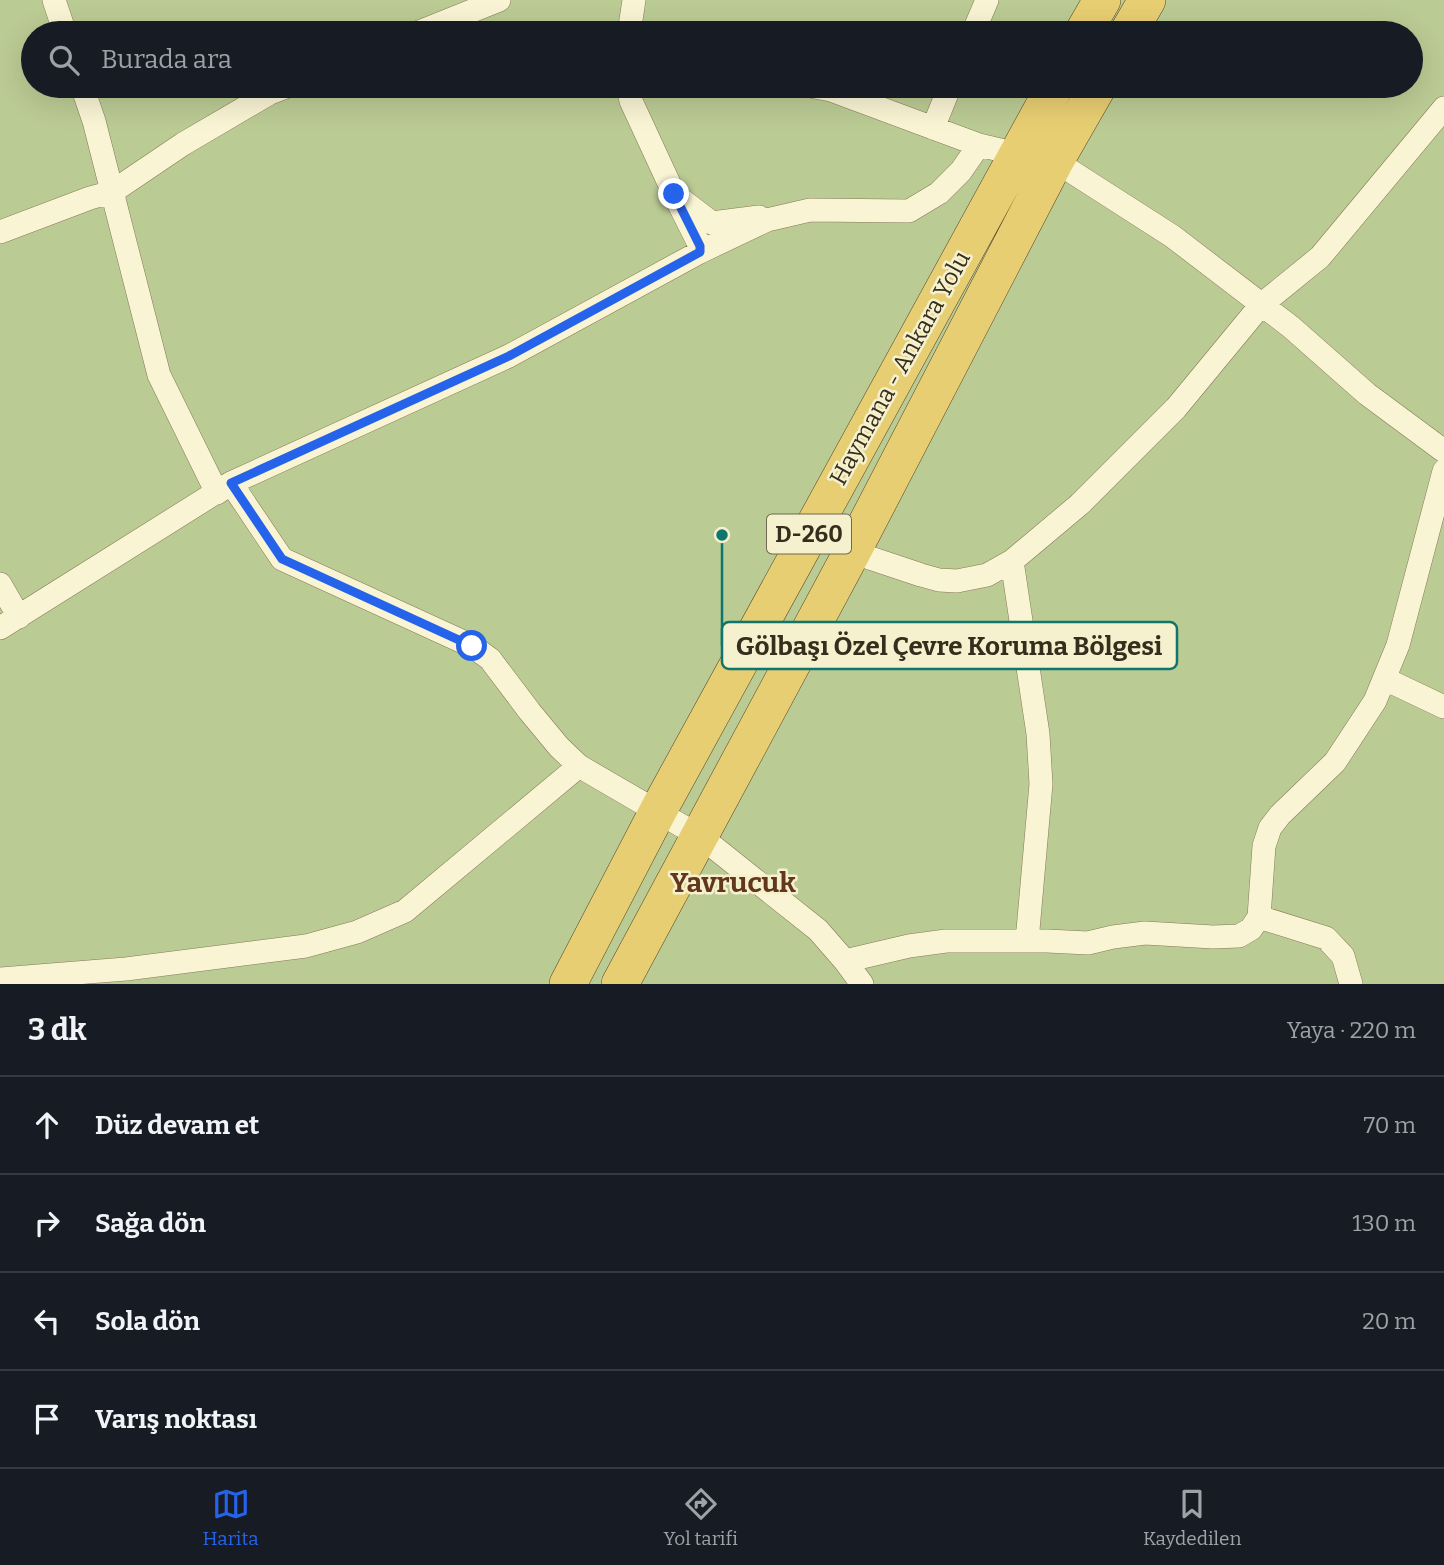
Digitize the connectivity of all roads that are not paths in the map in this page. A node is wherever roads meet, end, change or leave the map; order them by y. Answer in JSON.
{"nodes":[{"id":1,"x":54,"y":0,"type":"edge"},
{"id":2,"x":499,"y":0,"type":"edge"},
{"id":3,"x":987,"y":0,"type":"edge"},
{"id":4,"x":1101,"y":0,"type":"edge"},
{"id":5,"x":1147,"y":0,"type":"edge"},
{"id":6,"x":626,"y":2,"type":"edge"},
{"id":7,"x":61,"y":21,"type":"edge"},
{"id":8,"x":447,"y":21,"type":"edge"},
{"id":9,"x":628,"y":21,"type":"edge"},
{"id":10,"x":977,"y":21,"type":"edge"},
{"id":11,"x":1090,"y":21,"type":"edge"},
{"id":12,"x":1135,"y":21,"type":"edge"},
{"id":13,"x":86,"y":98,"type":"edge"},
{"id":14,"x":261,"y":98,"type":"edge"},
{"id":15,"x":630,"y":98,"type":"edge"},
{"id":16,"x":852,"y":98,"type":"edge"},
{"id":17,"x":945,"y":98,"type":"edge"},
{"id":18,"x":1048,"y":98,"type":"edge"},
{"id":19,"x":1091,"y":98,"type":"edge"},
{"id":20,"x":1444,"y":108,"type":"edge"},
{"id":21,"x":933,"y":128,"type":"junction"},
{"id":22,"x":979,"y":145,"type":"junction"},
{"id":23,"x":1017,"y":154,"type":"junction"},
{"id":24,"x":1055,"y":161,"type":"junction"},
{"id":25,"x":112,"y":191,"type":"junction"},
{"id":26,"x":674,"y":194,"type":"junction"},
{"id":27,"x":810,"y":210,"type":"junction"},
{"id":28,"x":0,"y":232,"type":"edge"},
{"id":29,"x":700,"y":252,"type":"junction"},
{"id":30,"x":1261,"y":305,"type":"junction"},
{"id":31,"x":1444,"y":451,"type":"edge"},
{"id":32,"x":1444,"y":471,"type":"edge"},
{"id":33,"x":231,"y":483,"type":"junction"},
{"id":34,"x":852,"y":552,"type":"junction"},
{"id":35,"x":1012,"y":561,"type":"junction"},
{"id":36,"x":0,"y":584,"type":"edge"},
{"id":37,"x":9,"y":622,"type":"edge"},
{"id":38,"x":1385,"y":679,"type":"junction"},
{"id":39,"x":1444,"y":707,"type":"edge"},
{"id":40,"x":579,"y":766,"type":"junction"},
{"id":41,"x":657,"y":811,"type":"junction"},
{"id":42,"x":701,"y":837,"type":"junction"},
{"id":43,"x":1259,"y":917,"type":"junction"},
{"id":44,"x":1027,"y":941,"type":"junction"},
{"id":45,"x":845,"y":961,"type":"junction"},
{"id":46,"x":0,"y":979,"type":"edge"},
{"id":47,"x":568,"y":984,"type":"edge"},
{"id":48,"x":620,"y":984,"type":"edge"},
{"id":49,"x":862,"y":984,"type":"edge"},
{"id":50,"x":1350,"y":984,"type":"edge"}],
"edges":[{"from":1,"to":7,"type":"street"},
{"from":2,"to":8,"type":"street"},
{"from":3,"to":10,"type":"street"},
{"from":4,"to":11,"type":"highway"},
{"from":5,"to":12,"type":"highway"},
{"from":6,"to":9,"type":"street"},
{"from":13,"to":25,"type":"street"},
{"from":14,"to":25,"type":"street"},
{"from":15,"to":26,"type":"street"},
{"from":16,"to":21,"type":"street"},
{"from":17,"to":21,"type":"street"},
{"from":18,"to":23,"type":"highway","name":"Haymana - Ankara Yolu","number":"D-260"},
{"from":19,"to":24,"type":"highway","name":"Haymana - Ankara Yolu","number":"D-260"},
{"from":20,"to":30,"type":"street"},
{"from":21,"to":22,"type":"street"},
{"from":22,"to":23,"type":"street"},
{"from":22,"to":27,"type":"street"},
{"from":23,"to":41,"type":"highway","name":"Haymana - Ankara Yolu","number":"D-260"},
{"from":24,"to":30,"type":"street"},
{"from":24,"to":34,"type":"highway","name":"Haymana - Ankara Yolu","number":"D-260"},
{"from":25,"to":28,"type":"street"},
{"from":25,"to":33,"type":"street"},
{"from":26,"to":27,"type":"street"},
{"from":26,"to":29,"type":"street"},
{"from":27,"to":29,"type":"street"},
{"from":29,"to":33,"type":"street"},
{"from":30,"to":31,"type":"street"},
{"from":30,"to":35,"type":"street"},
{"from":32,"to":38,"type":"street"},
{"from":33,"to":37,"type":"street"},
{"from":33,"to":40,"type":"street"},
{"from":34,"to":35,"type":"street"},
{"from":34,"to":42,"type":"highway","name":"Haymana - Ankara Yolu","number":"D-260"},
{"from":35,"to":44,"type":"street"},
{"from":36,"to":37,"type":"street"},
{"from":38,"to":39,"type":"street"},
{"from":38,"to":43,"type":"street"},
{"from":40,"to":41,"type":"street"},
{"from":40,"to":46,"type":"street"},
{"from":41,"to":42,"type":"street"},
{"from":41,"to":47,"type":"highway","name":"Haymana - Ankara Yolu","number":"D-260"},
{"from":42,"to":45,"type":"street"},
{"from":42,"to":48,"type":"highway","name":"Haymana - Ankara Yolu","number":"D-260"},
{"from":43,"to":44,"type":"street"},
{"from":43,"to":50,"type":"street"},
{"from":44,"to":45,"type":"street"},
{"from":45,"to":49,"type":"street"}]}
